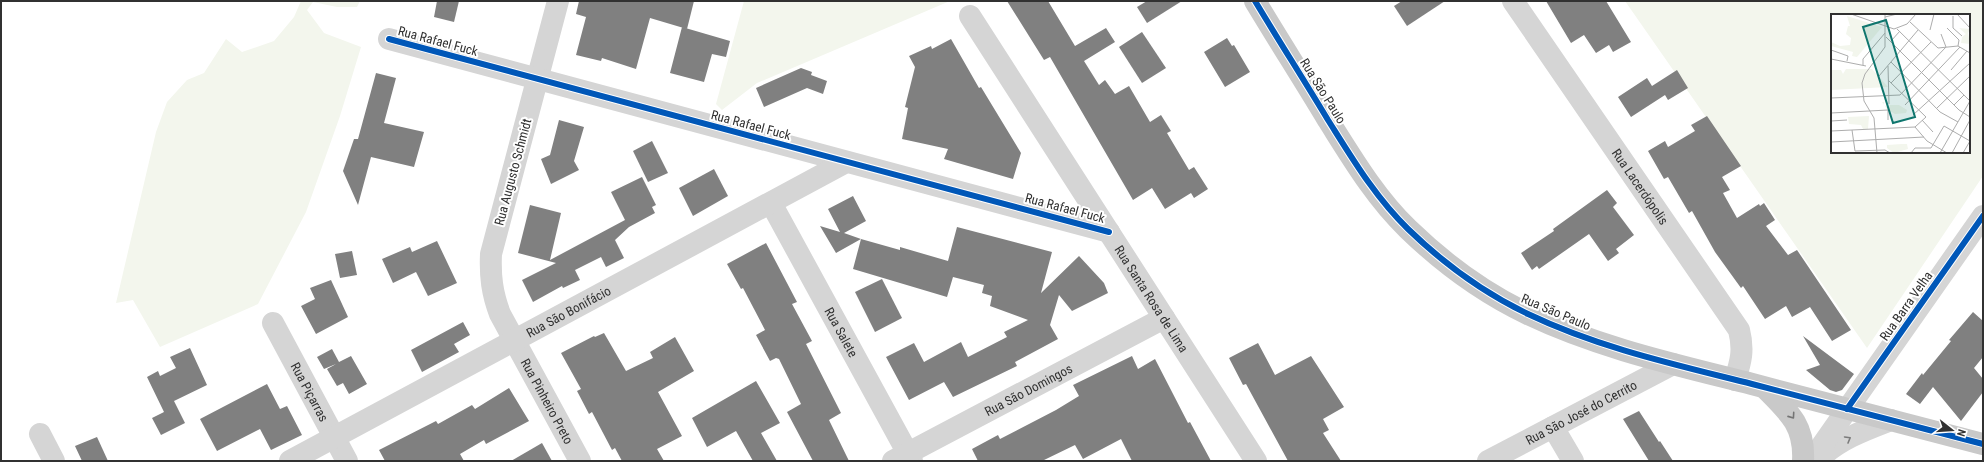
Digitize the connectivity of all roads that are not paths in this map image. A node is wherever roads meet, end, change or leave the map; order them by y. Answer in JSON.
{"nodes":[{"id":1,"x":558,"y":1,"type":"edge"},
{"id":2,"x":1254,"y":1,"type":"edge"},
{"id":3,"x":1513,"y":1,"type":"edge"},
{"id":4,"x":970,"y":16,"type":"dead end"},
{"id":5,"x":389,"y":40,"type":"dead end"},
{"id":6,"x":538,"y":79,"type":"junction"},
{"id":7,"x":846,"y":162,"type":"junction"},
{"id":8,"x":771,"y":203,"type":"junction"},
{"id":9,"x":1983,"y":216,"type":"edge"},
{"id":10,"x":1109,"y":232,"type":"junction"},
{"id":11,"x":1164,"y":318,"type":"junction"},
{"id":12,"x":273,"y":323,"type":"dead end"},
{"id":13,"x":514,"y":341,"type":"junction"},
{"id":14,"x":1673,"y":364,"type":"junction"},
{"id":15,"x":1735,"y":380,"type":"junction"},
{"id":16,"x":1765,"y":388,"type":"junction"},
{"id":17,"x":1847,"y":409,"type":"junction"},
{"id":18,"x":1890,"y":420,"type":"junction"},
{"id":19,"x":1553,"y":427,"type":"junction"},
{"id":20,"x":40,"y":434,"type":"dead end"},
{"id":21,"x":334,"y":438,"type":"junction"},
{"id":22,"x":1983,"y":444,"type":"edge"},
{"id":23,"x":904,"y":458,"type":"edge"},
{"id":24,"x":54,"y":461,"type":"edge"},
{"id":25,"x":290,"y":461,"type":"edge"},
{"id":26,"x":347,"y":461,"type":"edge"},
{"id":27,"x":580,"y":461,"type":"edge"},
{"id":28,"x":1256,"y":461,"type":"edge"},
{"id":29,"x":1488,"y":461,"type":"edge"},
{"id":30,"x":1573,"y":461,"type":"edge"},
{"id":31,"x":1803,"y":461,"type":"edge"},
{"id":32,"x":1811,"y":461,"type":"edge"},
{"id":33,"x":1816,"y":461,"type":"edge"}],
"edges":[{"from":1,"to":6,"type":"street","name":"Rua Augusto Schmidt"},
{"from":2,"to":14,"type":"main road","name":"Rua São Paulo"},
{"from":3,"to":15,"type":"street","name":"Rua Lacerdópolis"},
{"from":4,"to":10,"type":"street","name":"Rua Santa Rosa de Lima"},
{"from":5,"to":6,"type":"street","name":"Rua Rafael Fuck"},
{"from":6,"to":7,"type":"street","name":"Rua Rafael Fuck"},
{"from":6,"to":13,"type":"street","name":"Rua Augusto Schmidt"},
{"from":7,"to":8,"type":"street","name":"Rua São Bonifácio"},
{"from":7,"to":10,"type":"street","name":"Rua Rafael Fuck"},
{"from":8,"to":13,"type":"street","name":"Rua São Bonifácio"},
{"from":8,"to":23,"type":"street","name":"Rua Salete"},
{"from":9,"to":17,"type":"street","name":"Rua Barra Velha"},
{"from":10,"to":11,"type":"street","name":"Rua Santa Rosa de Lima"},
{"from":11,"to":23,"type":"street","name":"Rua São Domingos"},
{"from":11,"to":28,"type":"street","name":"Rua Santa Rosa de Lima"},
{"from":12,"to":21,"type":"street","name":"Rua Piçarras"},
{"from":13,"to":21,"type":"street","name":"Rua São Bonifácio"},
{"from":13,"to":27,"type":"street","name":"Rua Pinheiro Preto"},
{"from":14,"to":15,"type":"main road","name":"Rua São Paulo"},
{"from":14,"to":19,"type":"street","name":"Rua São José do Cerrito"},
{"from":15,"to":16,"type":"main road","name":"Rua São Paulo"},
{"from":16,"to":17,"type":"main road","name":"Rua São Paulo"},
{"from":16,"to":31,"type":"main road","one_way":true},
{"from":17,"to":18,"type":"main road","name":"Rua São Paulo"},
{"from":17,"to":32,"type":"street","name":"Rua Barra Velha"},
{"from":18,"to":22,"type":"main road","name":"Rua São Paulo"},
{"from":33,"to":18,"type":"street","one_way":true},
{"from":19,"to":29,"type":"street","name":"Rua São José do Cerrito"},
{"from":19,"to":30,"type":"street"},
{"from":20,"to":24,"type":"street"},
{"from":21,"to":25,"type":"street","name":"Rua São Bonifácio"},
{"from":21,"to":26,"type":"street","name":"Rua Piçarras"}]}
